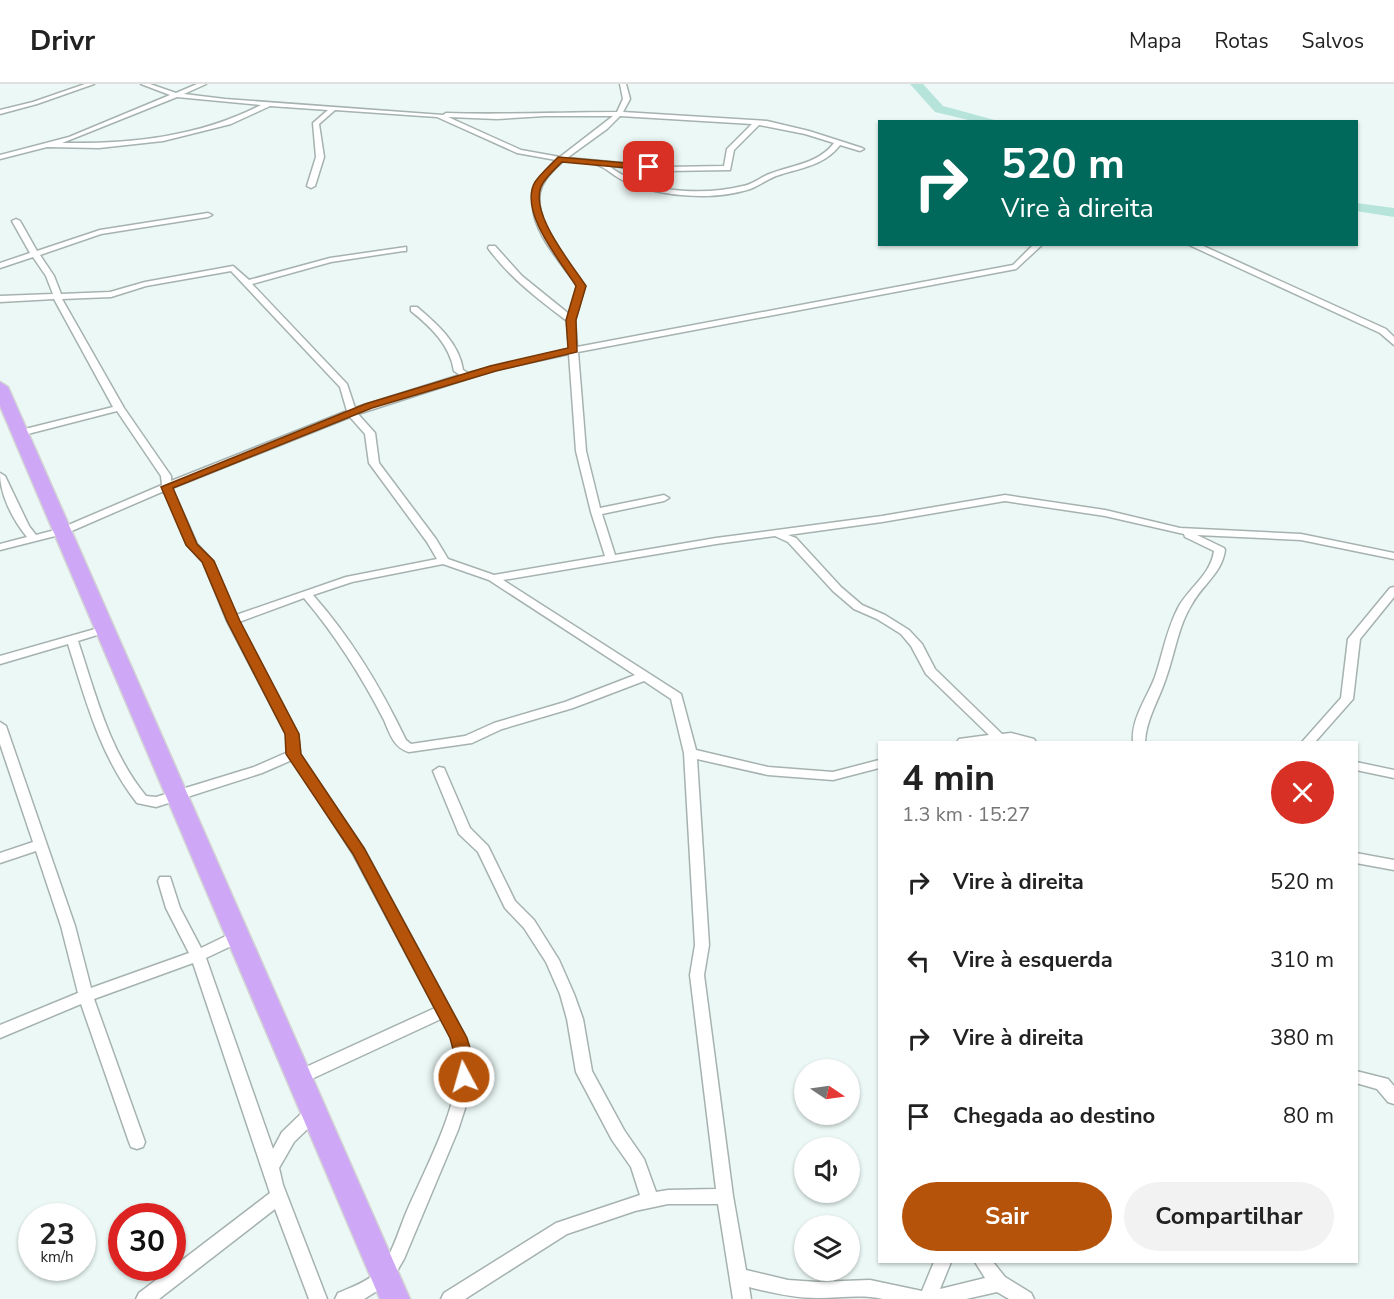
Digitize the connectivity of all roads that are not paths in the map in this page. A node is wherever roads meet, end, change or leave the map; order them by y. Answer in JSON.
{"nodes":[{"id":1,"x":91,"y":84,"type":"edge"},
{"id":2,"x":144,"y":84,"type":"edge"},
{"id":3,"x":203,"y":84,"type":"edge"},
{"id":4,"x":623,"y":84,"type":"edge"},
{"id":5,"x":177,"y":95,"type":"junction"},
{"id":6,"x":268,"y":104,"type":"junction"},
{"id":7,"x":334,"y":108,"type":"junction"},
{"id":8,"x":0,"y":112,"type":"edge"},
{"id":9,"x":620,"y":114,"type":"junction"},
{"id":10,"x":438,"y":115,"type":"junction"},
{"id":11,"x":757,"y":123,"type":"junction"},
{"id":12,"x":837,"y":142,"type":"junction"},
{"id":13,"x":49,"y":144,"type":"junction"},
{"id":14,"x":860,"y":149,"type":"dead end"},
{"id":15,"x":0,"y":157,"type":"edge"},
{"id":16,"x":560,"y":159,"type":"junction"},
{"id":17,"x":601,"y":163,"type":"junction"},
{"id":18,"x":311,"y":186,"type":"dead end"},
{"id":19,"x":208,"y":216,"type":"dead end"},
{"id":20,"x":15,"y":221,"type":"dead end"},
{"id":21,"x":1037,"y":246,"type":"edge"},
{"id":22,"x":1195,"y":246,"type":"edge"},
{"id":23,"x":492,"y":248,"type":"dead end"},
{"id":24,"x":403,"y":249,"type":"dead end"},
{"id":25,"x":34,"y":254,"type":"junction"},
{"id":26,"x":0,"y":266,"type":"edge"},
{"id":27,"x":246,"y":283,"type":"junction"},
{"id":28,"x":58,"y":297,"type":"junction"},
{"id":29,"x":0,"y":300,"type":"edge"},
{"id":30,"x":414,"y":309,"type":"dead end"},
{"id":31,"x":571,"y":320,"type":"junction"},
{"id":32,"x":1394,"y":342,"type":"edge"},
{"id":33,"x":574,"y":350,"type":"junction"},
{"id":34,"x":466,"y":376,"type":"junction"},
{"id":35,"x":0,"y":387,"type":"edge"},
{"id":36,"x":119,"y":408,"type":"junction"},
{"id":37,"x":352,"y":413,"type":"junction"},
{"id":38,"x":6,"y":418,"type":"edge"},
{"id":39,"x":0,"y":476,"type":"edge"},
{"id":40,"x":167,"y":487,"type":"junction"},
{"id":41,"x":664,"y":498,"type":"dead end"},
{"id":42,"x":596,"y":512,"type":"junction"},
{"id":43,"x":63,"y":531,"type":"junction"},
{"id":44,"x":1180,"y":531,"type":"junction"},
{"id":45,"x":774,"y":532,"type":"junction"},
{"id":46,"x":1230,"y":535,"type":"junction"},
{"id":47,"x":34,"y":539,"type":"junction"},
{"id":48,"x":0,"y":547,"type":"edge"},
{"id":49,"x":1220,"y":550,"type":"junction"},
{"id":50,"x":1394,"y":556,"type":"edge"},
{"id":51,"x":611,"y":559,"type":"junction"},
{"id":52,"x":444,"y":561,"type":"junction"},
{"id":53,"x":493,"y":578,"type":"junction"},
{"id":54,"x":1394,"y":590,"type":"edge"},
{"id":55,"x":306,"y":594,"type":"junction"},
{"id":56,"x":233,"y":621,"type":"junction"},
{"id":57,"x":106,"y":629,"type":"junction"},
{"id":58,"x":72,"y":639,"type":"junction"},
{"id":59,"x":0,"y":660,"type":"edge"},
{"id":60,"x":645,"y":676,"type":"junction"},
{"id":61,"x":0,"y":726,"type":"edge"},
{"id":62,"x":999,"y":738,"type":"junction"},
{"id":63,"x":972,"y":741,"type":"edge"},
{"id":64,"x":1026,"y":741,"type":"edge"},
{"id":65,"x":1139,"y":741,"type":"edge"},
{"id":66,"x":1309,"y":741,"type":"edge"},
{"id":67,"x":690,"y":753,"type":"junction"},
{"id":68,"x":294,"y":754,"type":"junction"},
{"id":69,"x":878,"y":764,"type":"edge"},
{"id":70,"x":1358,"y":766,"type":"edge"},
{"id":71,"x":439,"y":771,"type":"dead end"},
{"id":72,"x":1394,"y":774,"type":"edge"},
{"id":73,"x":177,"y":794,"type":"junction"},
{"id":74,"x":40,"y":844,"type":"junction"},
{"id":75,"x":0,"y":858,"type":"edge"},
{"id":76,"x":1358,"y":858,"type":"edge"},
{"id":77,"x":1394,"y":865,"type":"edge"},
{"id":78,"x":165,"y":881,"type":"dead end"},
{"id":79,"x":239,"y":936,"type":"junction"},
{"id":80,"x":198,"y":956,"type":"junction"},
{"id":81,"x":86,"y":996,"type":"junction"},
{"id":82,"x":444,"y":1011,"type":"junction"},
{"id":83,"x":0,"y":1032,"type":"edge"},
{"id":84,"x":300,"y":1077,"type":"junction"},
{"id":85,"x":1358,"y":1078,"type":"edge"},
{"id":86,"x":1394,"y":1096,"type":"edge"},
{"id":87,"x":315,"y":1111,"type":"junction"},
{"id":88,"x":137,"y":1142,"type":"dead end"},
{"id":89,"x":271,"y":1168,"type":"junction"},
{"id":90,"x":279,"y":1196,"type":"junction"},
{"id":91,"x":725,"y":1196,"type":"junction"},
{"id":92,"x":650,"y":1200,"type":"junction"},
{"id":93,"x":942,"y":1263,"type":"edge"},
{"id":94,"x":984,"y":1263,"type":"edge"},
{"id":95,"x":384,"y":1277,"type":"junction"},
{"id":96,"x":739,"y":1277,"type":"junction"},
{"id":97,"x":999,"y":1283,"type":"junction"},
{"id":98,"x":145,"y":1299,"type":"edge"},
{"id":99,"x":318,"y":1299,"type":"edge"},
{"id":100,"x":344,"y":1299,"type":"edge"},
{"id":101,"x":395,"y":1299,"type":"edge"},
{"id":102,"x":450,"y":1299,"type":"edge"},
{"id":103,"x":742,"y":1299,"type":"edge"},
{"id":104,"x":921,"y":1299,"type":"edge"},
{"id":105,"x":927,"y":1299,"type":"edge"},
{"id":106,"x":932,"y":1299,"type":"edge"},
{"id":107,"x":1025,"y":1299,"type":"edge"}],
"edges":[{"from":1,"to":8,"type":"street"},
{"from":2,"to":5,"type":"street"},
{"from":3,"to":5,"type":"street"},
{"from":4,"to":9,"type":"street"},
{"from":5,"to":6,"type":"street"},
{"from":5,"to":13,"type":"street"},
{"from":6,"to":7,"type":"street"},
{"from":6,"to":13,"type":"street"},
{"from":7,"to":10,"type":"street"},
{"from":7,"to":18,"type":"street"},
{"from":9,"to":10,"type":"street"},
{"from":9,"to":11,"type":"street"},
{"from":9,"to":16,"type":"street"},
{"from":10,"to":16,"type":"street"},
{"from":11,"to":12,"type":"street"},
{"from":11,"to":17,"type":"street"},
{"from":12,"to":14,"type":"street"},
{"from":12,"to":17,"type":"street"},
{"from":13,"to":15,"type":"street"},
{"from":16,"to":17,"type":"street"},
{"from":16,"to":31,"type":"street"},
{"from":19,"to":25,"type":"street"},
{"from":20,"to":25,"type":"street"},
{"from":21,"to":33,"type":"street"},
{"from":22,"to":32,"type":"street"},
{"from":23,"to":31,"type":"street"},
{"from":24,"to":27,"type":"street"},
{"from":25,"to":26,"type":"street"},
{"from":25,"to":28,"type":"street"},
{"from":27,"to":28,"type":"street"},
{"from":27,"to":37,"type":"street"},
{"from":28,"to":29,"type":"street"},
{"from":28,"to":36,"type":"street"},
{"from":30,"to":34,"type":"street"},
{"from":31,"to":33,"type":"street"},
{"from":33,"to":34,"type":"street"},
{"from":33,"to":42,"type":"street"},
{"from":34,"to":37,"type":"street"},
{"from":35,"to":38,"type":"highway"},
{"from":36,"to":38,"type":"street"},
{"from":36,"to":40,"type":"street"},
{"from":37,"to":40,"type":"street"},
{"from":37,"to":52,"type":"street"},
{"from":38,"to":43,"type":"highway"},
{"from":39,"to":47,"type":"street"},
{"from":40,"to":43,"type":"street"},
{"from":40,"to":56,"type":"street"},
{"from":41,"to":42,"type":"street"},
{"from":42,"to":51,"type":"street"},
{"from":43,"to":47,"type":"street"},
{"from":43,"to":57,"type":"highway"},
{"from":44,"to":45,"type":"street"},
{"from":44,"to":46,"type":"street"},
{"from":44,"to":49,"type":"street"},
{"from":45,"to":51,"type":"street"},
{"from":45,"to":62,"type":"street"},
{"from":46,"to":49,"type":"street"},
{"from":46,"to":50,"type":"street"},
{"from":47,"to":48,"type":"street"},
{"from":49,"to":65,"type":"street"},
{"from":51,"to":53,"type":"street"},
{"from":52,"to":53,"type":"street"},
{"from":52,"to":55,"type":"street"},
{"from":53,"to":60,"type":"street"},
{"from":54,"to":66,"type":"street"},
{"from":55,"to":56,"type":"street"},
{"from":55,"to":60,"type":"street"},
{"from":56,"to":68,"type":"street"},
{"from":57,"to":58,"type":"street"},
{"from":57,"to":73,"type":"highway"},
{"from":58,"to":59,"type":"street"},
{"from":58,"to":73,"type":"street"},
{"from":60,"to":67,"type":"street"},
{"from":61,"to":74,"type":"street"},
{"from":62,"to":63,"type":"street"},
{"from":62,"to":64,"type":"street"},
{"from":67,"to":69,"type":"street"},
{"from":67,"to":91,"type":"street"},
{"from":68,"to":73,"type":"street"},
{"from":68,"to":82,"type":"street"},
{"from":70,"to":72,"type":"street"},
{"from":71,"to":92,"type":"street"},
{"from":73,"to":79,"type":"highway"},
{"from":74,"to":75,"type":"street"},
{"from":74,"to":81,"type":"street"},
{"from":76,"to":77,"type":"street"},
{"from":78,"to":80,"type":"street"},
{"from":79,"to":80,"type":"street"},
{"from":79,"to":84,"type":"highway"},
{"from":80,"to":81,"type":"street"},
{"from":80,"to":89,"type":"street"},
{"from":81,"to":83,"type":"street"},
{"from":81,"to":88,"type":"street"},
{"from":82,"to":84,"type":"street"},
{"from":82,"to":95,"type":"street"},
{"from":84,"to":87,"type":"highway"},
{"from":85,"to":86,"type":"street"},
{"from":87,"to":89,"type":"street"},
{"from":87,"to":95,"type":"highway"},
{"from":89,"to":90,"type":"street"},
{"from":90,"to":98,"type":"street"},
{"from":90,"to":99,"type":"street"},
{"from":91,"to":92,"type":"street"},
{"from":91,"to":96,"type":"street"},
{"from":92,"to":102,"type":"street"},
{"from":93,"to":105,"type":"street"},
{"from":94,"to":97,"type":"street"},
{"from":95,"to":100,"type":"street"},
{"from":95,"to":101,"type":"highway"},
{"from":96,"to":103,"type":"street"},
{"from":96,"to":104,"type":"street"},
{"from":97,"to":106,"type":"street"},
{"from":97,"to":107,"type":"street"}]}
